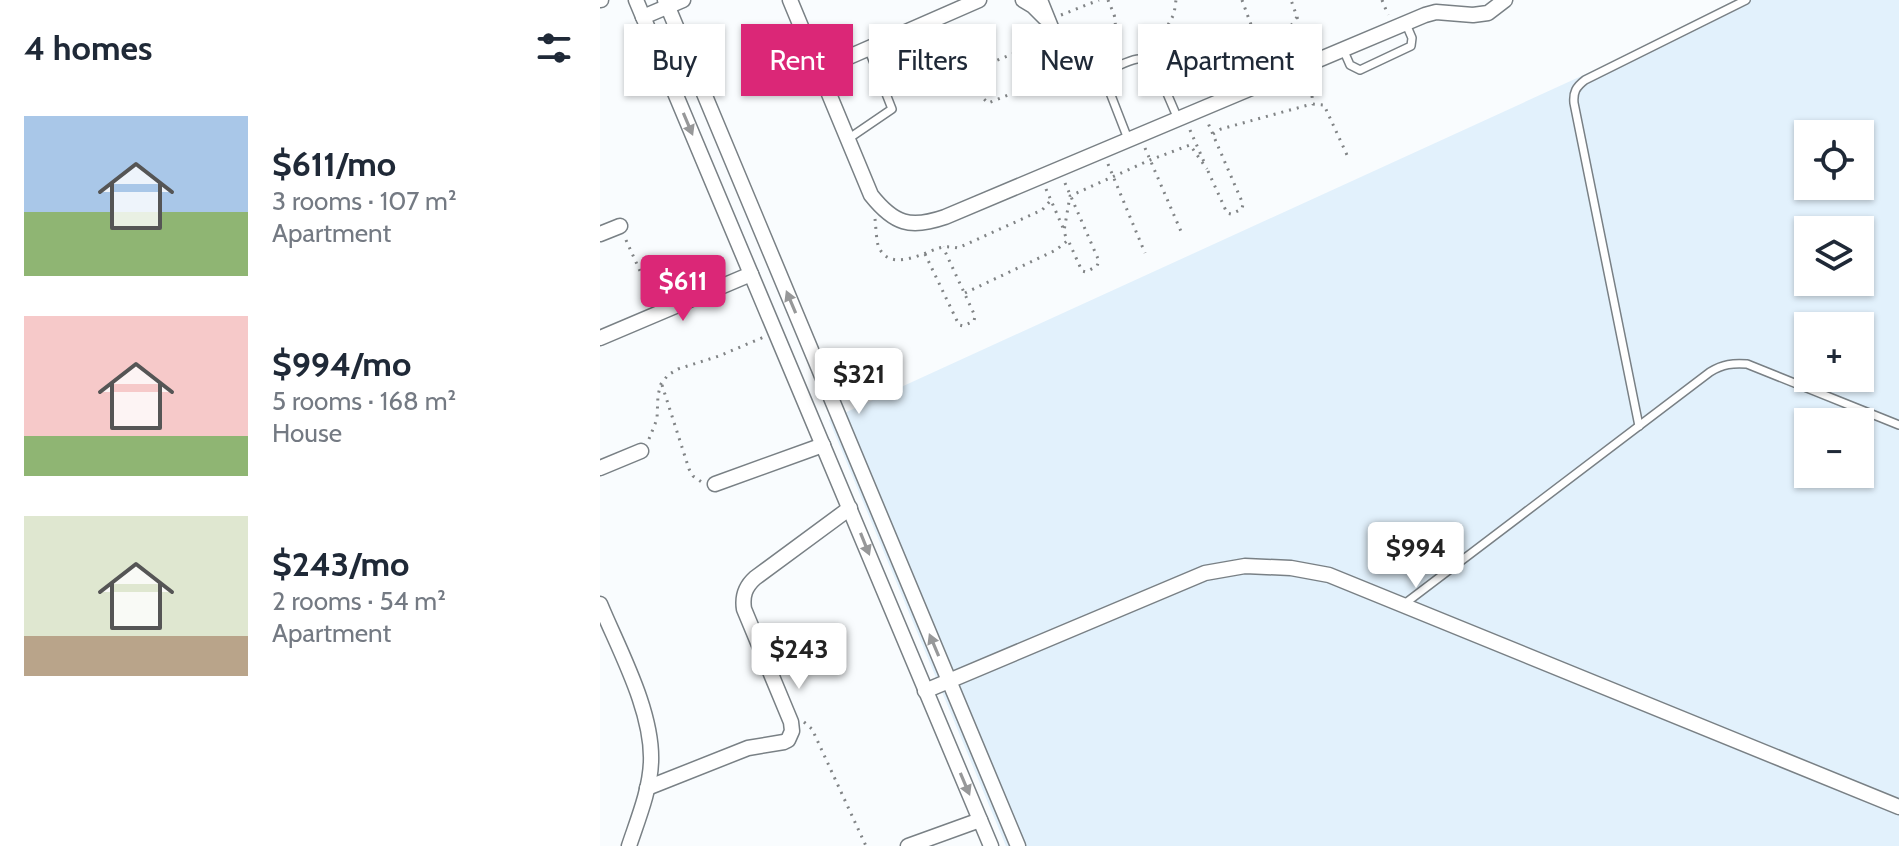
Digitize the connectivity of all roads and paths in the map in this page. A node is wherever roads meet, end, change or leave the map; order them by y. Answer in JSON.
{"nodes":[{"id":1,"x":636,"y":0,"type":"edge"},
{"id":2,"x":683,"y":0,"type":"edge"},
{"id":3,"x":790,"y":0,"type":"edge"},
{"id":4,"x":979,"y":0,"type":"edge"},
{"id":5,"x":1023,"y":0,"type":"edge"},
{"id":6,"x":1040,"y":0,"type":"edge"},
{"id":7,"x":1099,"y":0,"type":"edge"},
{"id":8,"x":1108,"y":0,"type":"edge"},
{"id":9,"x":1176,"y":0,"type":"edge"},
{"id":10,"x":1242,"y":0,"type":"edge"},
{"id":11,"x":1290,"y":0,"type":"edge"},
{"id":12,"x":1452,"y":0,"type":"edge"},
{"id":13,"x":1505,"y":0,"type":"edge"},
{"id":14,"x":1746,"y":0,"type":"edge"},
{"id":15,"x":666,"y":3,"type":"edge"},
{"id":16,"x":1458,"y":15,"type":"junction"},
{"id":17,"x":643,"y":17,"type":"junction"},
{"id":18,"x":1297,"y":17,"type":"junction"},
{"id":19,"x":1048,"y":21,"type":"junction"},
{"id":20,"x":800,"y":24,"type":"edge"},
{"id":21,"x":1049,"y":24,"type":"edge"},
{"id":22,"x":1115,"y":24,"type":"edge"},
{"id":23,"x":1169,"y":24,"type":"edge"},
{"id":24,"x":1251,"y":24,"type":"edge"},
{"id":25,"x":1292,"y":24,"type":"edge"},
{"id":26,"x":1299,"y":24,"type":"edge"},
{"id":27,"x":1406,"y":24,"type":"junction"},
{"id":28,"x":868,"y":48,"type":"junction"},
{"id":29,"x":1343,"y":49,"type":"junction"},
{"id":30,"x":853,"y":55,"type":"edge"},
{"id":31,"x":1322,"y":59,"type":"edge"},
{"id":32,"x":1012,"y":94,"type":"edge"},
{"id":33,"x":830,"y":96,"type":"edge"},
{"id":34,"x":981,"y":96,"type":"edge"},
{"id":35,"x":1113,"y":96,"type":"edge"},
{"id":36,"x":1170,"y":96,"type":"edge"},
{"id":37,"x":1231,"y":96,"type":"edge"},
{"id":38,"x":1312,"y":96,"type":"edge"},
{"id":39,"x":887,"y":97,"type":"joint"},
{"id":40,"x":1313,"y":104,"type":"junction"},
{"id":41,"x":1202,"y":108,"type":"junction"},
{"id":42,"x":1181,"y":117,"type":"junction"},
{"id":43,"x":1213,"y":134,"type":"junction"},
{"id":44,"x":1134,"y":137,"type":"junction"},
{"id":45,"x":848,"y":139,"type":"junction"},
{"id":46,"x":1101,"y":151,"type":"junction"},
{"id":47,"x":1347,"y":155,"type":"dead end"},
{"id":48,"x":1150,"y":160,"type":"junction"},
{"id":49,"x":1059,"y":169,"type":"junction"},
{"id":50,"x":1207,"y":169,"type":"junction"},
{"id":51,"x":1041,"y":176,"type":"junction"},
{"id":52,"x":1114,"y":176,"type":"junction"},
{"id":53,"x":871,"y":195,"type":"junction"},
{"id":54,"x":1070,"y":196,"type":"junction"},
{"id":55,"x":1051,"y":200,"type":"junction"},
{"id":56,"x":620,"y":226,"type":"joint"},
{"id":57,"x":1064,"y":231,"type":"junction"},
{"id":58,"x":600,"y":234,"type":"edge"},
{"id":59,"x":1183,"y":236,"type":"dead end"},
{"id":60,"x":943,"y":246,"type":"junction"},
{"id":61,"x":1145,"y":253,"type":"dead end"},
{"id":62,"x":925,"y":254,"type":"junction"},
{"id":63,"x":751,"y":274,"type":"junction"},
{"id":64,"x":965,"y":293,"type":"junction"},
{"id":65,"x":659,"y":313,"type":"junction"},
{"id":66,"x":775,"y":333,"type":"junction"},
{"id":67,"x":600,"y":338,"type":"edge"},
{"id":68,"x":661,"y":384,"type":"junction"},
{"id":69,"x":1899,"y":425,"type":"edge"},
{"id":70,"x":1639,"y":426,"type":"junction"},
{"id":71,"x":823,"y":445,"type":"junction"},
{"id":72,"x":641,"y":451,"type":"joint"},
{"id":73,"x":600,"y":468,"type":"edge"},
{"id":74,"x":715,"y":484,"type":"joint"},
{"id":75,"x":850,"y":508,"type":"junction"},
{"id":76,"x":600,"y":604,"type":"edge"},
{"id":77,"x":1403,"y":605,"type":"junction"},
{"id":78,"x":949,"y":680,"type":"junction"},
{"id":79,"x":925,"y":691,"type":"junction"},
{"id":80,"x":791,"y":722,"type":"junction"},
{"id":81,"x":647,"y":788,"type":"junction"},
{"id":82,"x":1899,"y":807,"type":"edge"},
{"id":83,"x":980,"y":820,"type":"junction"},
{"id":84,"x":629,"y":846,"type":"edge"},
{"id":85,"x":866,"y":846,"type":"edge"},
{"id":86,"x":908,"y":846,"type":"edge"},
{"id":87,"x":991,"y":846,"type":"edge"},
{"id":88,"x":1018,"y":846,"type":"edge"}],
"edges":[{"from":1,"to":17,"type":"street"},
{"from":2,"to":15,"type":"street"},
{"from":3,"to":20,"type":"street"},
{"from":4,"to":28,"type":"street"},
{"from":5,"to":19,"type":"street"},
{"from":6,"to":19,"type":"street"},
{"from":7,"to":19,"type":"path"},
{"from":8,"to":22,"type":"path"},
{"from":9,"to":23,"type":"path"},
{"from":10,"to":24,"type":"path"},
{"from":11,"to":18,"type":"path"},
{"from":12,"to":16,"type":"street"},
{"from":13,"to":16,"type":"street"},
{"from":14,"to":70,"type":"lane"},
{"from":15,"to":17,"type":"street"},
{"from":78,"to":15,"type":"street","one_way":true},
{"from":16,"to":27,"type":"street"},
{"from":17,"to":63,"type":"street","one_way":true},
{"from":18,"to":25,"type":"path"},
{"from":18,"to":26,"type":"path"},
{"from":19,"to":21,"type":"street"},
{"from":27,"to":29,"type":"street"},
{"from":27,"to":29,"type":"lane"},
{"from":28,"to":30,"type":"street"},
{"from":28,"to":39,"type":"lane"},
{"from":29,"to":31,"type":"street"},
{"from":32,"to":34,"type":"path"},
{"from":33,"to":45,"type":"street"},
{"from":35,"to":44,"type":"lane"},
{"from":36,"to":42,"type":"lane"},
{"from":37,"to":41,"type":"street"},
{"from":38,"to":40,"type":"path"},
{"from":39,"to":45,"type":"lane"},
{"from":40,"to":43,"type":"path"},
{"from":40,"to":47,"type":"path"},
{"from":41,"to":42,"type":"street"},
{"from":41,"to":43,"type":"path"},
{"from":42,"to":44,"type":"street"},
{"from":42,"to":50,"type":"path"},
{"from":43,"to":50,"type":"path"},
{"from":44,"to":46,"type":"street"},
{"from":44,"to":48,"type":"path"},
{"from":45,"to":53,"type":"street"},
{"from":46,"to":49,"type":"street"},
{"from":46,"to":52,"type":"path"},
{"from":48,"to":50,"type":"path"},
{"from":48,"to":52,"type":"path"},
{"from":48,"to":59,"type":"path"},
{"from":49,"to":51,"type":"street"},
{"from":49,"to":54,"type":"path"},
{"from":51,"to":53,"type":"street"},
{"from":51,"to":55,"type":"path"},
{"from":52,"to":54,"type":"path"},
{"from":52,"to":61,"type":"path"},
{"from":53,"to":62,"type":"path"},
{"from":54,"to":57,"type":"path"},
{"from":54,"to":57,"type":"path"},
{"from":55,"to":57,"type":"path"},
{"from":55,"to":60,"type":"path"},
{"from":56,"to":58,"type":"street"},
{"from":56,"to":65,"type":"path"},
{"from":57,"to":64,"type":"path"},
{"from":60,"to":62,"type":"path"},
{"from":60,"to":64,"type":"path"},
{"from":62,"to":64,"type":"path"},
{"from":63,"to":65,"type":"street"},
{"from":63,"to":66,"type":"street"},
{"from":65,"to":67,"type":"street"},
{"from":66,"to":68,"type":"path"},
{"from":66,"to":71,"type":"street"},
{"from":68,"to":72,"type":"path"},
{"from":68,"to":74,"type":"path"},
{"from":69,"to":70,"type":"lane"},
{"from":70,"to":77,"type":"lane"},
{"from":71,"to":74,"type":"street"},
{"from":71,"to":75,"type":"street"},
{"from":72,"to":73,"type":"street"},
{"from":75,"to":79,"type":"street","one_way":true},
{"from":75,"to":80,"type":"street"},
{"from":76,"to":81,"type":"street"},
{"from":77,"to":78,"type":"street"},
{"from":77,"to":82,"type":"street"},
{"from":78,"to":79,"type":"street"},
{"from":78,"to":88,"type":"street"},
{"from":79,"to":83,"type":"street","one_way":true},
{"from":80,"to":81,"type":"street"},
{"from":80,"to":85,"type":"path"},
{"from":81,"to":84,"type":"street"},
{"from":83,"to":86,"type":"street"},
{"from":83,"to":87,"type":"street"}]}
